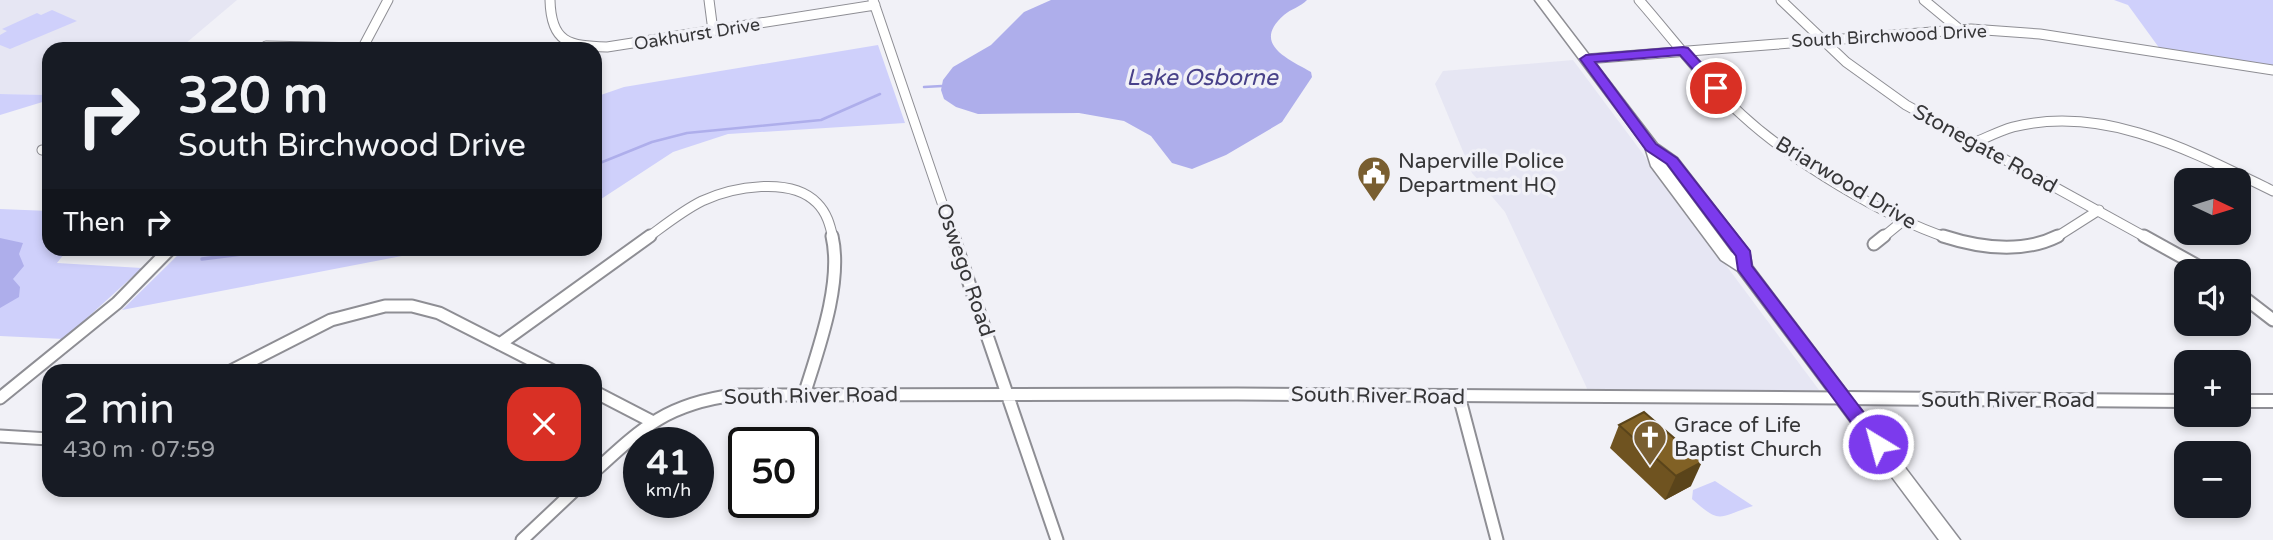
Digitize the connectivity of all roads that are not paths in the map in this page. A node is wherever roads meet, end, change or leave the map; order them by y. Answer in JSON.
{"nodes":[{"id":1,"x":388,"y":0,"type":"edge"},
{"id":2,"x":550,"y":0,"type":"edge"},
{"id":3,"x":709,"y":0,"type":"edge"},
{"id":4,"x":1541,"y":0,"type":"edge"},
{"id":5,"x":1639,"y":0,"type":"edge"},
{"id":6,"x":1781,"y":0,"type":"edge"},
{"id":7,"x":1924,"y":0,"type":"edge"},
{"id":8,"x":874,"y":3,"type":"edge"},
{"id":9,"x":1959,"y":29,"type":"junction"},
{"id":10,"x":713,"y":31,"type":"junction"},
{"id":11,"x":1823,"y":39,"type":"junction"},
{"id":12,"x":365,"y":42,"type":"edge"},
{"id":13,"x":569,"y":42,"type":"edge"},
{"id":14,"x":602,"y":47,"type":"edge"},
{"id":15,"x":1683,"y":51,"type":"junction"},
{"id":16,"x":1586,"y":59,"type":"junction"},
{"id":17,"x":2273,"y":70,"type":"edge"},
{"id":18,"x":1973,"y":143,"type":"junction"},
{"id":19,"x":2273,"y":179,"type":"edge"},
{"id":20,"x":2262,"y":186,"type":"junction"},
{"id":21,"x":2273,"y":191,"type":"edge"},
{"id":22,"x":2099,"y":210,"type":"junction"},
{"id":23,"x":1904,"y":220,"type":"junction"},
{"id":24,"x":1874,"y":244,"type":"dead end"},
{"id":25,"x":164,"y":256,"type":"edge"},
{"id":26,"x":2186,"y":259,"type":"edge"},
{"id":27,"x":2251,"y":303,"type":"edge"},
{"id":28,"x":2273,"y":320,"type":"edge"},
{"id":29,"x":500,"y":344,"type":"junction"},
{"id":30,"x":42,"y":364,"type":"edge"},
{"id":31,"x":42,"y":364,"type":"edge"},
{"id":32,"x":245,"y":364,"type":"edge"},
{"id":33,"x":539,"y":364,"type":"edge"},
{"id":34,"x":1008,"y":394,"type":"junction"},
{"id":35,"x":804,"y":395,"type":"junction"},
{"id":36,"x":602,"y":396,"type":"edge"},
{"id":37,"x":1459,"y":397,"type":"junction"},
{"id":38,"x":0,"y":398,"type":"edge"},
{"id":39,"x":1843,"y":398,"type":"junction"},
{"id":40,"x":2174,"y":401,"type":"edge"},
{"id":41,"x":2251,"y":401,"type":"edge"},
{"id":42,"x":2273,"y":401,"type":"edge"},
{"id":43,"x":651,"y":421,"type":"junction"},
{"id":44,"x":0,"y":436,"type":"edge"},
{"id":45,"x":42,"y":439,"type":"edge"},
{"id":46,"x":602,"y":465,"type":"edge"},
{"id":47,"x":568,"y":497,"type":"edge"},
{"id":48,"x":524,"y":540,"type":"edge"},
{"id":49,"x":1057,"y":540,"type":"edge"},
{"id":50,"x":1497,"y":540,"type":"edge"},
{"id":51,"x":1951,"y":540,"type":"edge"}],
"edges":[{"from":1,"to":12,"type":"street"},
{"from":2,"to":13,"type":"street"},
{"from":3,"to":10,"type":"street"},
{"from":4,"to":16,"type":"main road"},
{"from":5,"to":15,"type":"street","name":"Briarwood Drive"},
{"from":6,"to":11,"type":"street","name":"Stonegate Road"},
{"from":7,"to":9,"type":"street"},
{"from":8,"to":10,"type":"street","name":"Oakhurst Drive"},
{"from":8,"to":34,"type":"street","name":"Oswego Road"},
{"from":9,"to":11,"type":"street","name":"South Birchwood Drive"},
{"from":9,"to":17,"type":"street","name":"South Birchwood Drive"},
{"from":10,"to":14,"type":"street","name":"Oakhurst Drive"},
{"from":11,"to":15,"type":"street","name":"South Birchwood Drive"},
{"from":11,"to":18,"type":"street","name":"Stonegate Road"},
{"from":15,"to":16,"type":"street","name":"South Birchwood Drive"},
{"from":15,"to":23,"type":"street","name":"Briarwood Drive"},
{"from":16,"to":39,"type":"main road"},
{"from":18,"to":20,"type":"street"},
{"from":18,"to":22,"type":"street","name":"Stonegate Road"},
{"from":19,"to":20,"type":"street"},
{"from":20,"to":21,"type":"street"},
{"from":22,"to":23,"type":"street","name":"Briarwood Drive"},
{"from":22,"to":26,"type":"street","name":"Stonegate Road"},
{"from":23,"to":24,"type":"street"},
{"from":25,"to":30,"type":"street"},
{"from":27,"to":28,"type":"street"},
{"from":29,"to":32,"type":"street"},
{"from":29,"to":33,"type":"street"},
{"from":29,"to":35,"type":"street"},
{"from":31,"to":38,"type":"street"},
{"from":34,"to":35,"type":"street","name":"South River Road"},
{"from":34,"to":37,"type":"street","name":"South River Road"},
{"from":34,"to":49,"type":"street","name":"Oswego Road"},
{"from":35,"to":43,"type":"street","name":"South River Road"},
{"from":36,"to":43,"type":"street"},
{"from":37,"to":39,"type":"street","name":"South River Road"},
{"from":37,"to":50,"type":"street"},
{"from":39,"to":40,"type":"street","name":"South River Road"},
{"from":39,"to":51,"type":"main road"},
{"from":41,"to":42,"type":"street"},
{"from":43,"to":46,"type":"street","name":"South River Road"},
{"from":44,"to":45,"type":"street"},
{"from":47,"to":48,"type":"street"}]}
